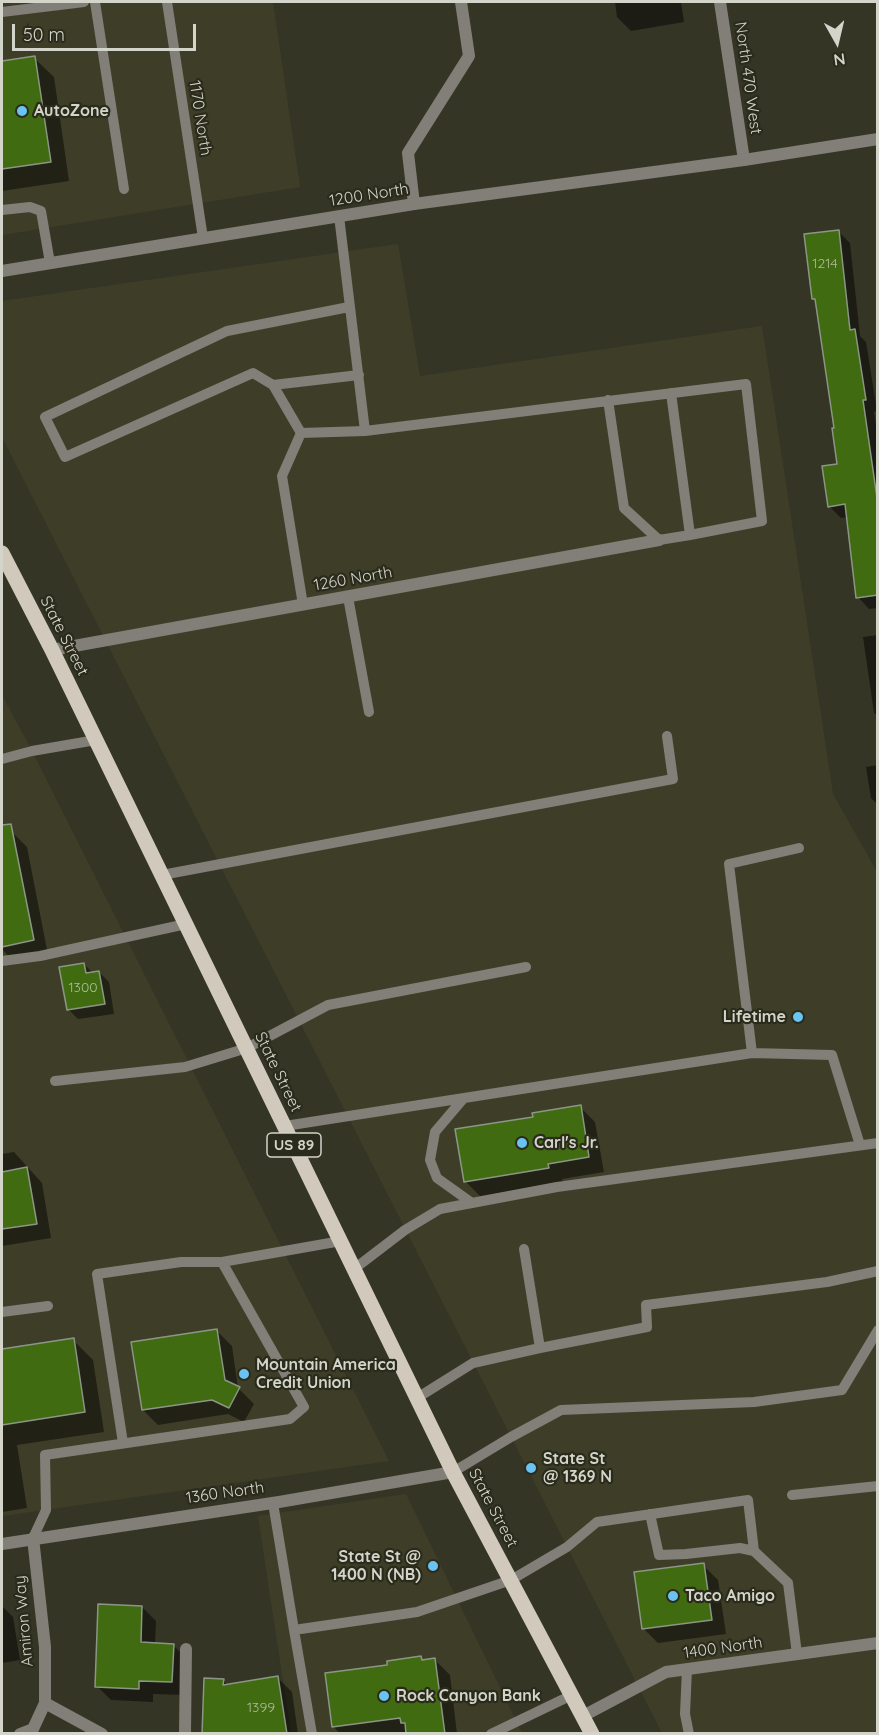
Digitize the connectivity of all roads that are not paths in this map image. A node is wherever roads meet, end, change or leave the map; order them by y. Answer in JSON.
{"nodes":[{"id":1,"x":84,"y":2,"type":"edge"},
{"id":2,"x":95,"y":2,"type":"edge"},
{"id":3,"x":167,"y":2,"type":"edge"},
{"id":4,"x":461,"y":2,"type":"edge"},
{"id":5,"x":720,"y":2,"type":"edge"},
{"id":6,"x":2,"y":12,"type":"edge"},
{"id":7,"x":878,"y":139,"type":"edge"},
{"id":8,"x":744,"y":160,"type":"junction"},
{"id":9,"x":124,"y":189,"type":"dead end"},
{"id":10,"x":414,"y":204,"type":"junction"},
{"id":11,"x":2,"y":210,"type":"edge"},
{"id":12,"x":339,"y":216,"type":"junction"},
{"id":13,"x":203,"y":238,"type":"junction"},
{"id":14,"x":50,"y":263,"type":"junction"},
{"id":15,"x":2,"y":271,"type":"edge"},
{"id":16,"x":349,"y":307,"type":"junction"},
{"id":17,"x":359,"y":375,"type":"junction"},
{"id":18,"x":273,"y":385,"type":"junction"},
{"id":19,"x":671,"y":393,"type":"junction"},
{"id":20,"x":608,"y":400,"type":"junction"},
{"id":21,"x":365,"y":431,"type":"junction"},
{"id":22,"x":301,"y":433,"type":"junction"},
{"id":23,"x":690,"y":535,"type":"junction"},
{"id":24,"x":659,"y":540,"type":"junction"},
{"id":25,"x":2,"y":553,"type":"edge"},
{"id":26,"x":348,"y":597,"type":"junction"},
{"id":27,"x":303,"y":605,"type":"junction"},
{"id":28,"x":52,"y":651,"type":"junction"},
{"id":29,"x":369,"y":712,"type":"dead end"},
{"id":30,"x":668,"y":736,"type":"dead end"},
{"id":31,"x":96,"y":740,"type":"junction"},
{"id":32,"x":2,"y":759,"type":"edge"},
{"id":33,"x":800,"y":848,"type":"dead end"},
{"id":34,"x":162,"y":875,"type":"junction"},
{"id":35,"x":186,"y":924,"type":"junction"},
{"id":36,"x":2,"y":961,"type":"edge"},
{"id":37,"x":526,"y":967,"type":"dead end"},
{"id":38,"x":247,"y":1048,"type":"junction"},
{"id":39,"x":752,"y":1053,"type":"junction"},
{"id":40,"x":55,"y":1081,"type":"dead end"},
{"id":41,"x":463,"y":1099,"type":"junction"},
{"id":42,"x":285,"y":1126,"type":"junction"},
{"id":43,"x":878,"y":1143,"type":"edge"},
{"id":44,"x":860,"y":1144,"type":"junction"},
{"id":45,"x":472,"y":1203,"type":"junction"},
{"id":46,"x":341,"y":1241,"type":"junction"},
{"id":47,"x":524,"y":1249,"type":"dead end"},
{"id":48,"x":222,"y":1262,"type":"junction"},
{"id":49,"x":354,"y":1269,"type":"junction"},
{"id":50,"x":878,"y":1271,"type":"edge"},
{"id":51,"x":48,"y":1306,"type":"dead end"},
{"id":52,"x":2,"y":1312,"type":"edge"},
{"id":53,"x":878,"y":1330,"type":"edge"},
{"id":54,"x":540,"y":1348,"type":"junction"},
{"id":55,"x":417,"y":1398,"type":"junction"},
{"id":56,"x":123,"y":1443,"type":"junction"},
{"id":57,"x":453,"y":1472,"type":"junction"},
{"id":58,"x":878,"y":1486,"type":"edge"},
{"id":59,"x":792,"y":1495,"type":"dead end"},
{"id":60,"x":273,"y":1503,"type":"junction"},
{"id":61,"x":650,"y":1515,"type":"junction"},
{"id":62,"x":33,"y":1538,"type":"junction"},
{"id":63,"x":2,"y":1544,"type":"edge"},
{"id":64,"x":754,"y":1551,"type":"junction"},
{"id":65,"x":511,"y":1580,"type":"junction"},
{"id":66,"x":294,"y":1630,"type":"junction"},
{"id":67,"x":878,"y":1643,"type":"edge"},
{"id":68,"x":186,"y":1650,"type":"dead end"},
{"id":69,"x":797,"y":1654,"type":"junction"},
{"id":70,"x":687,"y":1669,"type":"junction"},
{"id":71,"x":572,"y":1695,"type":"junction"},
{"id":72,"x":45,"y":1702,"type":"junction"},
{"id":73,"x":583,"y":1716,"type":"junction"},
{"id":74,"x":20,"y":1734,"type":"edge"},
{"id":75,"x":102,"y":1734,"type":"edge"},
{"id":76,"x":185,"y":1734,"type":"edge"},
{"id":77,"x":312,"y":1734,"type":"edge"},
{"id":78,"x":491,"y":1734,"type":"edge"},
{"id":79,"x":591,"y":1734,"type":"edge"},
{"id":80,"x":689,"y":1734,"type":"edge"}],
"edges":[{"from":1,"to":6,"type":"lane"},
{"from":2,"to":9,"type":"lane"},
{"from":3,"to":13,"type":"lane","name":"1170 North"},
{"from":4,"to":10,"type":"street"},
{"from":5,"to":8,"type":"street","name":"North 470 West"},
{"from":7,"to":8,"type":"street","name":"1200 North"},
{"from":8,"to":10,"type":"street","name":"1200 North"},
{"from":10,"to":12,"type":"street","name":"1200 North"},
{"from":11,"to":14,"type":"lane"},
{"from":12,"to":13,"type":"street","name":"1200 North"},
{"from":12,"to":16,"type":"lane"},
{"from":13,"to":14,"type":"street","name":"1200 North"},
{"from":14,"to":15,"type":"street","name":"1200 North"},
{"from":16,"to":17,"type":"lane"},
{"from":16,"to":18,"type":"lane"},
{"from":17,"to":18,"type":"lane"},
{"from":17,"to":21,"type":"lane"},
{"from":18,"to":22,"type":"lane"},
{"from":19,"to":20,"type":"lane"},
{"from":19,"to":23,"type":"lane"},
{"from":19,"to":23,"type":"lane"},
{"from":20,"to":21,"type":"lane"},
{"from":20,"to":24,"type":"lane"},
{"from":21,"to":22,"type":"lane"},
{"from":22,"to":27,"type":"lane"},
{"from":23,"to":24,"type":"lane"},
{"from":24,"to":26,"type":"street","name":"1260 North"},
{"from":25,"to":28,"type":"main road","name":"State Street","number":"US 89"},
{"from":26,"to":27,"type":"street","name":"1260 North"},
{"from":26,"to":29,"type":"lane"},
{"from":27,"to":28,"type":"street","name":"1260 North"},
{"from":28,"to":31,"type":"main road","name":"State Street","number":"US 89"},
{"from":30,"to":34,"type":"lane"},
{"from":31,"to":32,"type":"lane"},
{"from":31,"to":34,"type":"main road","name":"State Street","number":"US 89"},
{"from":33,"to":39,"type":"lane"},
{"from":34,"to":35,"type":"main road","name":"State Street","number":"US 89"},
{"from":35,"to":36,"type":"lane"},
{"from":35,"to":38,"type":"main road","name":"State Street","number":"US 89"},
{"from":37,"to":38,"type":"lane"},
{"from":38,"to":40,"type":"lane"},
{"from":38,"to":42,"type":"main road","name":"State Street","number":"US 89"},
{"from":39,"to":41,"type":"lane"},
{"from":39,"to":44,"type":"lane"},
{"from":41,"to":42,"type":"lane"},
{"from":41,"to":45,"type":"lane"},
{"from":42,"to":46,"type":"main road","name":"State Street","number":"US 89"},
{"from":43,"to":44,"type":"lane"},
{"from":44,"to":45,"type":"lane"},
{"from":45,"to":49,"type":"lane"},
{"from":46,"to":48,"type":"lane"},
{"from":46,"to":49,"type":"main road","name":"State Street","number":"US 89"},
{"from":47,"to":54,"type":"lane"},
{"from":48,"to":56,"type":"lane"},
{"from":48,"to":56,"type":"lane"},
{"from":49,"to":55,"type":"main road","name":"State Street","number":"US 89"},
{"from":50,"to":54,"type":"lane"},
{"from":51,"to":52,"type":"lane"},
{"from":53,"to":57,"type":"lane"},
{"from":54,"to":55,"type":"lane"},
{"from":55,"to":57,"type":"main road","name":"State Street","number":"US 89"},
{"from":56,"to":62,"type":"lane"},
{"from":57,"to":60,"type":"street","name":"1360 North"},
{"from":57,"to":65,"type":"main road","name":"State Street","number":"US 89"},
{"from":58,"to":59,"type":"lane"},
{"from":60,"to":62,"type":"street","name":"1360 North"},
{"from":60,"to":66,"type":"lane"},
{"from":61,"to":64,"type":"lane"},
{"from":61,"to":64,"type":"lane"},
{"from":61,"to":65,"type":"lane"},
{"from":62,"to":63,"type":"street","name":"1360 North"},
{"from":62,"to":72,"type":"street","name":"Amiron Way"},
{"from":64,"to":69,"type":"lane"},
{"from":65,"to":66,"type":"lane"},
{"from":65,"to":71,"type":"main road","name":"State Street","number":"US 89"},
{"from":66,"to":77,"type":"lane"},
{"from":67,"to":69,"type":"street","name":"1400 North"},
{"from":68,"to":76,"type":"street"},
{"from":69,"to":70,"type":"street","name":"1400 North"},
{"from":70,"to":73,"type":"street","name":"1400 North"},
{"from":70,"to":80,"type":"lane"},
{"from":71,"to":73,"type":"main road","name":"State Street","number":"US 89"},
{"from":71,"to":78,"type":"lane"},
{"from":72,"to":74,"type":"street"},
{"from":72,"to":75,"type":"street"},
{"from":73,"to":79,"type":"main road","name":"State Street","number":"US 89"}]}
